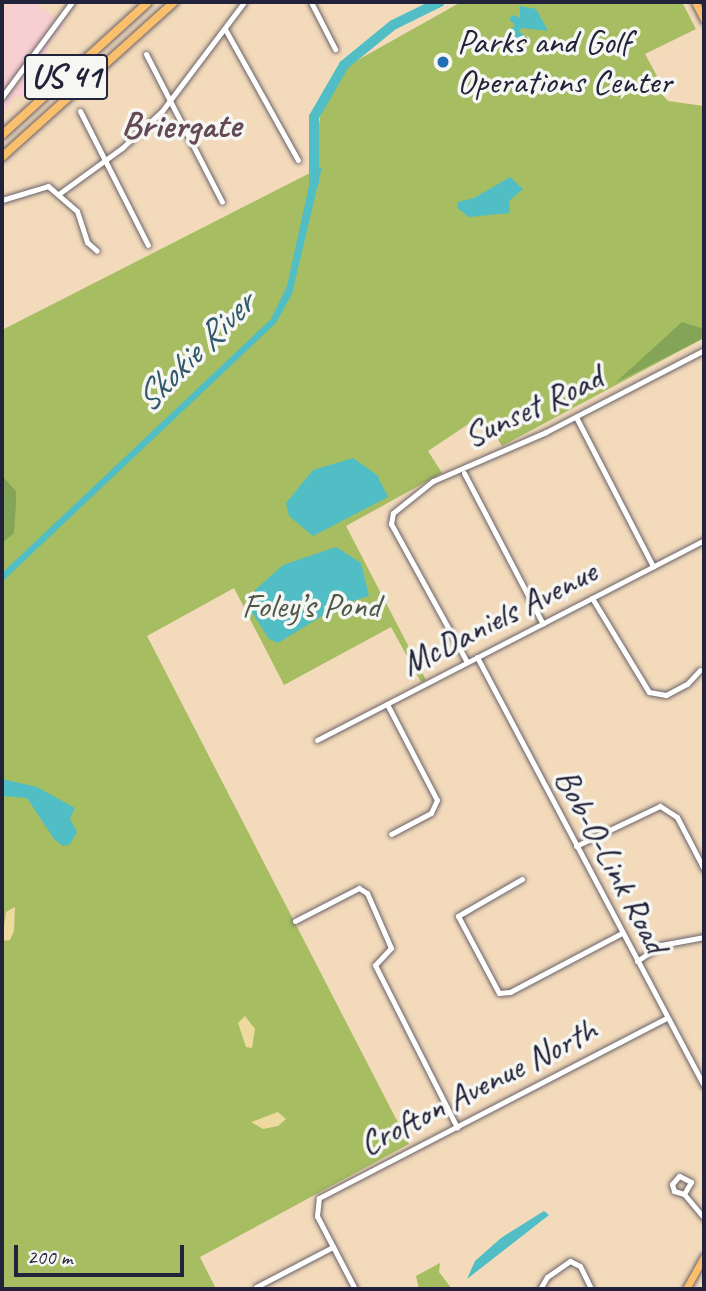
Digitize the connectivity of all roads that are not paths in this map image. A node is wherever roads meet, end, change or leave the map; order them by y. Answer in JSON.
{"nodes":[{"id":1,"x":72,"y":2,"type":"edge"},
{"id":2,"x":147,"y":2,"type":"edge"},
{"id":3,"x":174,"y":2,"type":"edge"},
{"id":4,"x":244,"y":2,"type":"edge"},
{"id":5,"x":311,"y":2,"type":"edge"},
{"id":6,"x":695,"y":2,"type":"edge"},
{"id":7,"x":704,"y":20,"type":"edge"},
{"id":8,"x":225,"y":29,"type":"junction"},
{"id":9,"x":335,"y":49,"type":"dead end"},
{"id":10,"x":146,"y":54,"type":"dead end"},
{"id":11,"x":2,"y":97,"type":"edge"},
{"id":12,"x":170,"y":101,"type":"junction"},
{"id":13,"x":80,"y":111,"type":"dead end"},
{"id":14,"x":2,"y":135,"type":"edge"},
{"id":15,"x":2,"y":157,"type":"edge"},
{"id":16,"x":298,"y":160,"type":"dead end"},
{"id":17,"x":106,"y":161,"type":"junction"},
{"id":18,"x":60,"y":193,"type":"junction"},
{"id":19,"x":2,"y":200,"type":"edge"},
{"id":20,"x":222,"y":202,"type":"dead end"},
{"id":21,"x":148,"y":245,"type":"dead end"},
{"id":22,"x":97,"y":251,"type":"dead end"},
{"id":23,"x":704,"y":350,"type":"edge"},
{"id":24,"x":576,"y":417,"type":"junction"},
{"id":25,"x":464,"y":472,"type":"dead end"},
{"id":26,"x":704,"y":540,"type":"edge"},
{"id":27,"x":653,"y":566,"type":"junction"},
{"id":28,"x":592,"y":598,"type":"junction"},
{"id":29,"x":542,"y":624,"type":"junction"},
{"id":30,"x":477,"y":657,"type":"junction"},
{"id":31,"x":467,"y":663,"type":"junction"},
{"id":32,"x":699,"y":670,"type":"dead end"},
{"id":33,"x":387,"y":704,"type":"junction"},
{"id":34,"x":317,"y":740,"type":"dead end"},
{"id":35,"x":391,"y":834,"type":"dead end"},
{"id":36,"x":576,"y":846,"type":"junction"},
{"id":37,"x":704,"y":869,"type":"edge"},
{"id":38,"x":522,"y":879,"type":"dead end"},
{"id":39,"x":295,"y":921,"type":"dead end"},
{"id":40,"x":622,"y":933,"type":"junction"},
{"id":41,"x":704,"y":937,"type":"edge"},
{"id":42,"x":636,"y":961,"type":"junction"},
{"id":43,"x":666,"y":1018,"type":"junction"},
{"id":44,"x":704,"y":1086,"type":"edge"},
{"id":45,"x":457,"y":1127,"type":"junction"},
{"id":46,"x":684,"y":1194,"type":"dead end"},
{"id":47,"x":704,"y":1217,"type":"edge"},
{"id":48,"x":333,"y":1247,"type":"junction"},
{"id":49,"x":704,"y":1257,"type":"edge"},
{"id":50,"x":256,"y":1287,"type":"dead end"},
{"id":51,"x":355,"y":1289,"type":"edge"},
{"id":52,"x":540,"y":1289,"type":"edge"},
{"id":53,"x":591,"y":1289,"type":"edge"},
{"id":54,"x":686,"y":1289,"type":"edge"}],
"edges":[{"from":1,"to":11,"type":"street"},
{"from":2,"to":14,"type":"highway","number":"US 41"},
{"from":3,"to":15,"type":"highway","number":"US 41"},
{"from":4,"to":8,"type":"street"},
{"from":5,"to":9,"type":"street"},
{"from":6,"to":7,"type":"main road"},
{"from":8,"to":12,"type":"street"},
{"from":8,"to":16,"type":"street"},
{"from":10,"to":12,"type":"street"},
{"from":12,"to":17,"type":"street"},
{"from":12,"to":20,"type":"street"},
{"from":13,"to":17,"type":"street"},
{"from":17,"to":18,"type":"street"},
{"from":17,"to":21,"type":"street"},
{"from":18,"to":19,"type":"street"},
{"from":18,"to":22,"type":"street"},
{"from":23,"to":24,"type":"street","name":"Sunset Road"},
{"from":24,"to":27,"type":"street"},
{"from":24,"to":31,"type":"street","name":"Sunset Road"},
{"from":25,"to":29,"type":"street"},
{"from":26,"to":27,"type":"street","name":"McDaniels Avenue"},
{"from":27,"to":28,"type":"street","name":"McDaniels Avenue"},
{"from":28,"to":29,"type":"street","name":"McDaniels Avenue"},
{"from":28,"to":32,"type":"street"},
{"from":29,"to":30,"type":"street","name":"McDaniels Avenue"},
{"from":30,"to":31,"type":"street","name":"McDaniels Avenue"},
{"from":30,"to":36,"type":"street","name":"Bob-O-Link Road"},
{"from":31,"to":33,"type":"street","name":"McDaniels Avenue"},
{"from":33,"to":34,"type":"street","name":"McDaniels Avenue"},
{"from":33,"to":35,"type":"street"},
{"from":36,"to":37,"type":"street"},
{"from":36,"to":40,"type":"street","name":"Bob-O-Link Road"},
{"from":38,"to":40,"type":"street"},
{"from":39,"to":45,"type":"street"},
{"from":40,"to":42,"type":"street","name":"Bob-O-Link Road"},
{"from":41,"to":42,"type":"street"},
{"from":42,"to":43,"type":"street","name":"Bob-O-Link Road"},
{"from":43,"to":44,"type":"street","name":"Bob-O-Link Road"},
{"from":43,"to":45,"type":"street","name":"Crofton Avenue North"},
{"from":45,"to":48,"type":"street","name":"Crofton Avenue North"},
{"from":46,"to":47,"type":"street"},
{"from":48,"to":50,"type":"street"},
{"from":48,"to":51,"type":"street"},
{"from":49,"to":54,"type":"main road"},
{"from":52,"to":53,"type":"street"}]}
